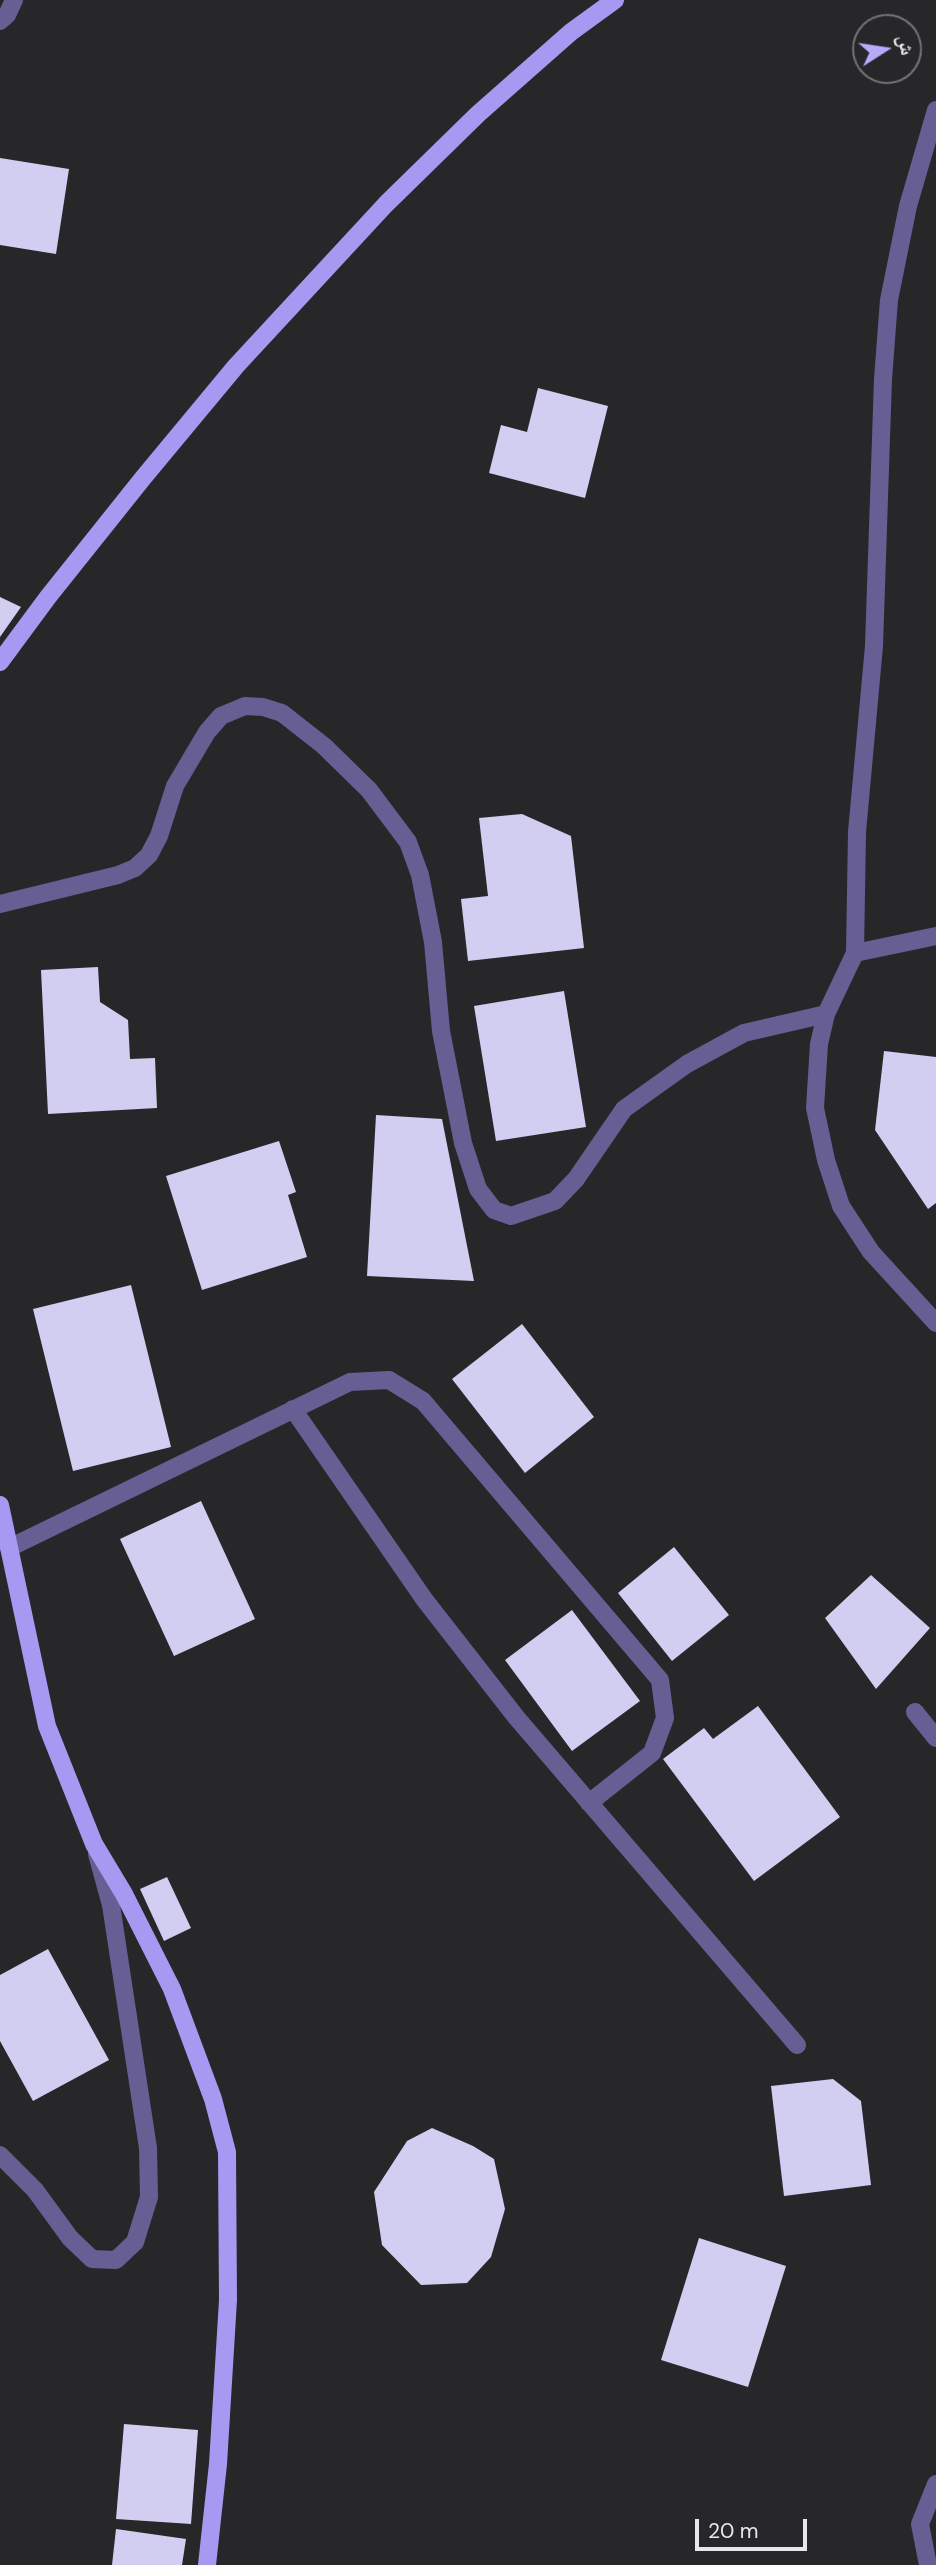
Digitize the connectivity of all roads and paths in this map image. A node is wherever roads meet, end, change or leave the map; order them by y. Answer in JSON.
{"nodes":[{"id":1,"x":14,"y":0,"type":"edge"},
{"id":2,"x":615,"y":0,"type":"edge"},
{"id":3,"x":0,"y":21,"type":"edge"},
{"id":4,"x":936,"y":110,"type":"edge"},
{"id":5,"x":0,"y":662,"type":"edge"},
{"id":6,"x":0,"y":904,"type":"edge"},
{"id":7,"x":936,"y":936,"type":"edge"},
{"id":8,"x":855,"y":953,"type":"junction"},
{"id":9,"x":826,"y":1014,"type":"junction"},
{"id":10,"x":936,"y":1323,"type":"edge"},
{"id":11,"x":293,"y":1409,"type":"junction"},
{"id":12,"x":0,"y":1505,"type":"edge"},
{"id":13,"x":9,"y":1548,"type":"junction"},
{"id":14,"x":915,"y":1712,"type":"dead end"},
{"id":15,"x":936,"y":1738,"type":"edge"},
{"id":16,"x":589,"y":1803,"type":"junction"},
{"id":17,"x":94,"y":1844,"type":"junction"},
{"id":18,"x":797,"y":2045,"type":"dead end"},
{"id":19,"x":0,"y":2155,"type":"edge"},
{"id":20,"x":936,"y":2484,"type":"edge"},
{"id":21,"x":207,"y":2565,"type":"edge"},
{"id":22,"x":928,"y":2565,"type":"edge"}],
"edges":[{"from":1,"to":3,"type":"street"},
{"from":2,"to":5,"type":"main road"},
{"from":4,"to":8,"type":"street"},
{"from":6,"to":9,"type":"street"},
{"from":7,"to":8,"type":"street"},
{"from":8,"to":9,"type":"street"},
{"from":9,"to":10,"type":"street"},
{"from":11,"to":13,"type":"street"},
{"from":11,"to":16,"type":"street"},
{"from":11,"to":16,"type":"street"},
{"from":12,"to":13,"type":"main road"},
{"from":13,"to":17,"type":"main road"},
{"from":14,"to":15,"type":"street"},
{"from":16,"to":18,"type":"street"},
{"from":17,"to":19,"type":"street"},
{"from":17,"to":21,"type":"main road"},
{"from":20,"to":22,"type":"street"}]}
